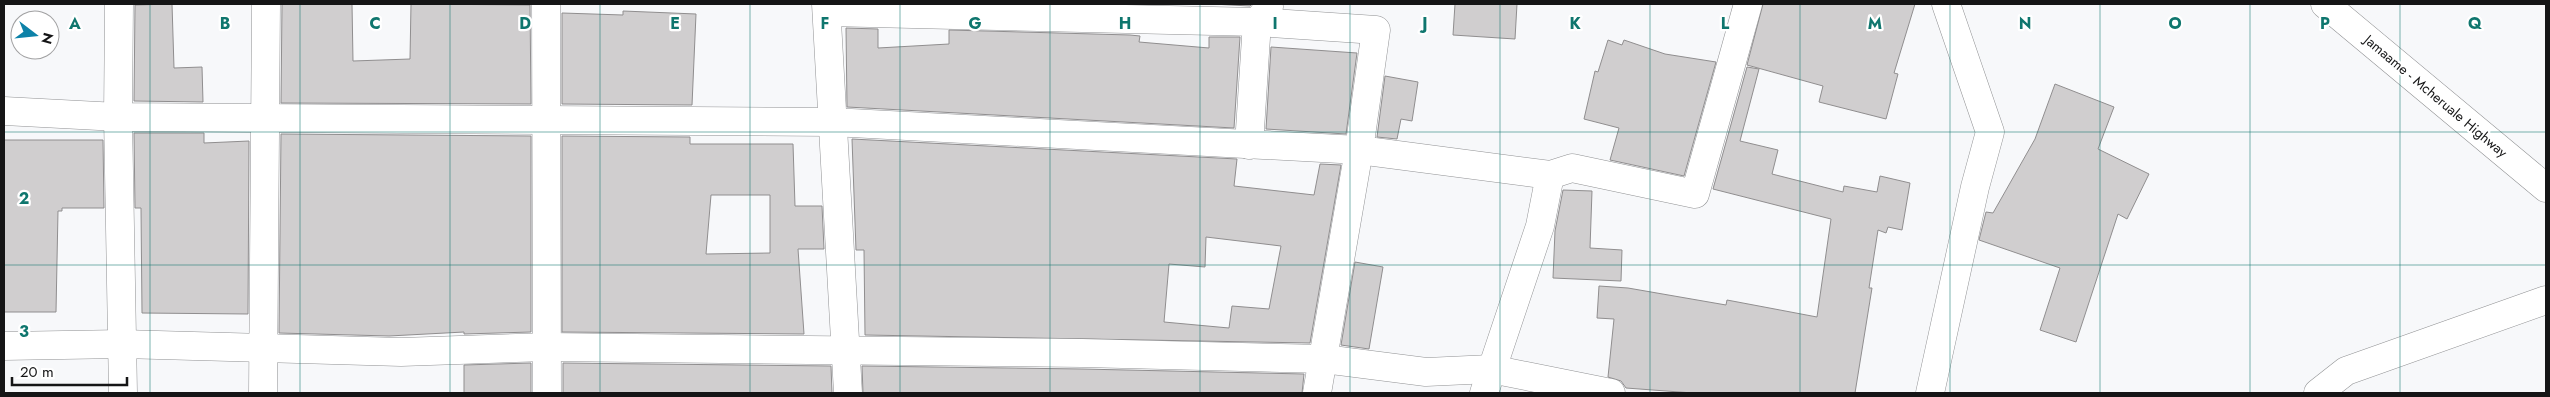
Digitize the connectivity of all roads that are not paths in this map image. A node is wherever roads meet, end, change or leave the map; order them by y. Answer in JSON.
{"nodes":[{"id":1,"x":119,"y":4,"type":"edge"},
{"id":2,"x":266,"y":4,"type":"edge"},
{"id":3,"x":546,"y":4,"type":"edge"},
{"id":4,"x":1748,"y":4,"type":"edge"},
{"id":5,"x":1946,"y":4,"type":"edge"},
{"id":6,"x":2325,"y":4,"type":"edge"},
{"id":7,"x":826,"y":8,"type":"edge"},
{"id":8,"x":1264,"y":13,"type":"edge"},
{"id":9,"x":4,"y":111,"type":"edge"},
{"id":10,"x":118,"y":117,"type":"junction"},
{"id":11,"x":266,"y":118,"type":"junction"},
{"id":12,"x":546,"y":119,"type":"junction"},
{"id":13,"x":832,"y":122,"type":"junction"},
{"id":14,"x":1249,"y":146,"type":"junction"},
{"id":15,"x":1358,"y":150,"type":"junction"},
{"id":16,"x":1550,"y":175,"type":"junction"},
{"id":17,"x":2546,"y":188,"type":"edge"},
{"id":18,"x":2546,"y":300,"type":"edge"},
{"id":19,"x":122,"y":344,"type":"junction"},
{"id":20,"x":4,"y":346,"type":"edge"},
{"id":21,"x":548,"y":347,"type":"junction"},
{"id":22,"x":263,"y":348,"type":"junction"},
{"id":23,"x":846,"y":350,"type":"junction"},
{"id":24,"x":1324,"y":359,"type":"junction"},
{"id":25,"x":1488,"y":381,"type":"edge"},
{"id":26,"x":123,"y":393,"type":"edge"},
{"id":27,"x":263,"y":393,"type":"edge"},
{"id":28,"x":547,"y":393,"type":"edge"},
{"id":29,"x":848,"y":393,"type":"edge"},
{"id":30,"x":1317,"y":393,"type":"edge"},
{"id":31,"x":1612,"y":393,"type":"edge"},
{"id":32,"x":1930,"y":393,"type":"edge"},
{"id":33,"x":2318,"y":393,"type":"edge"}],
"edges":[{"from":1,"to":10,"type":"street"},
{"from":2,"to":11,"type":"street"},
{"from":3,"to":12,"type":"street"},
{"from":4,"to":16,"type":"street"},
{"from":5,"to":32,"type":"street"},
{"from":6,"to":17,"type":"street","name":"Jamaame - Mcheruale Highway"},
{"from":7,"to":8,"type":"street"},
{"from":7,"to":13,"type":"street"},
{"from":8,"to":14,"type":"street"},
{"from":8,"to":15,"type":"street"},
{"from":9,"to":10,"type":"street"},
{"from":10,"to":11,"type":"street"},
{"from":10,"to":19,"type":"street"},
{"from":11,"to":12,"type":"street"},
{"from":11,"to":22,"type":"street"},
{"from":12,"to":13,"type":"street"},
{"from":12,"to":21,"type":"street"},
{"from":13,"to":14,"type":"street"},
{"from":13,"to":23,"type":"street"},
{"from":14,"to":15,"type":"street"},
{"from":15,"to":16,"type":"street"},
{"from":15,"to":24,"type":"street"},
{"from":16,"to":25,"type":"street"},
{"from":18,"to":33,"type":"street"},
{"from":19,"to":20,"type":"street"},
{"from":19,"to":22,"type":"street"},
{"from":19,"to":26,"type":"street"},
{"from":21,"to":22,"type":"street"},
{"from":21,"to":23,"type":"street"},
{"from":21,"to":28,"type":"street"},
{"from":22,"to":27,"type":"street"},
{"from":23,"to":24,"type":"street"},
{"from":23,"to":29,"type":"street"},
{"from":24,"to":25,"type":"street"},
{"from":24,"to":30,"type":"street"},
{"from":25,"to":31,"type":"street"}]}
